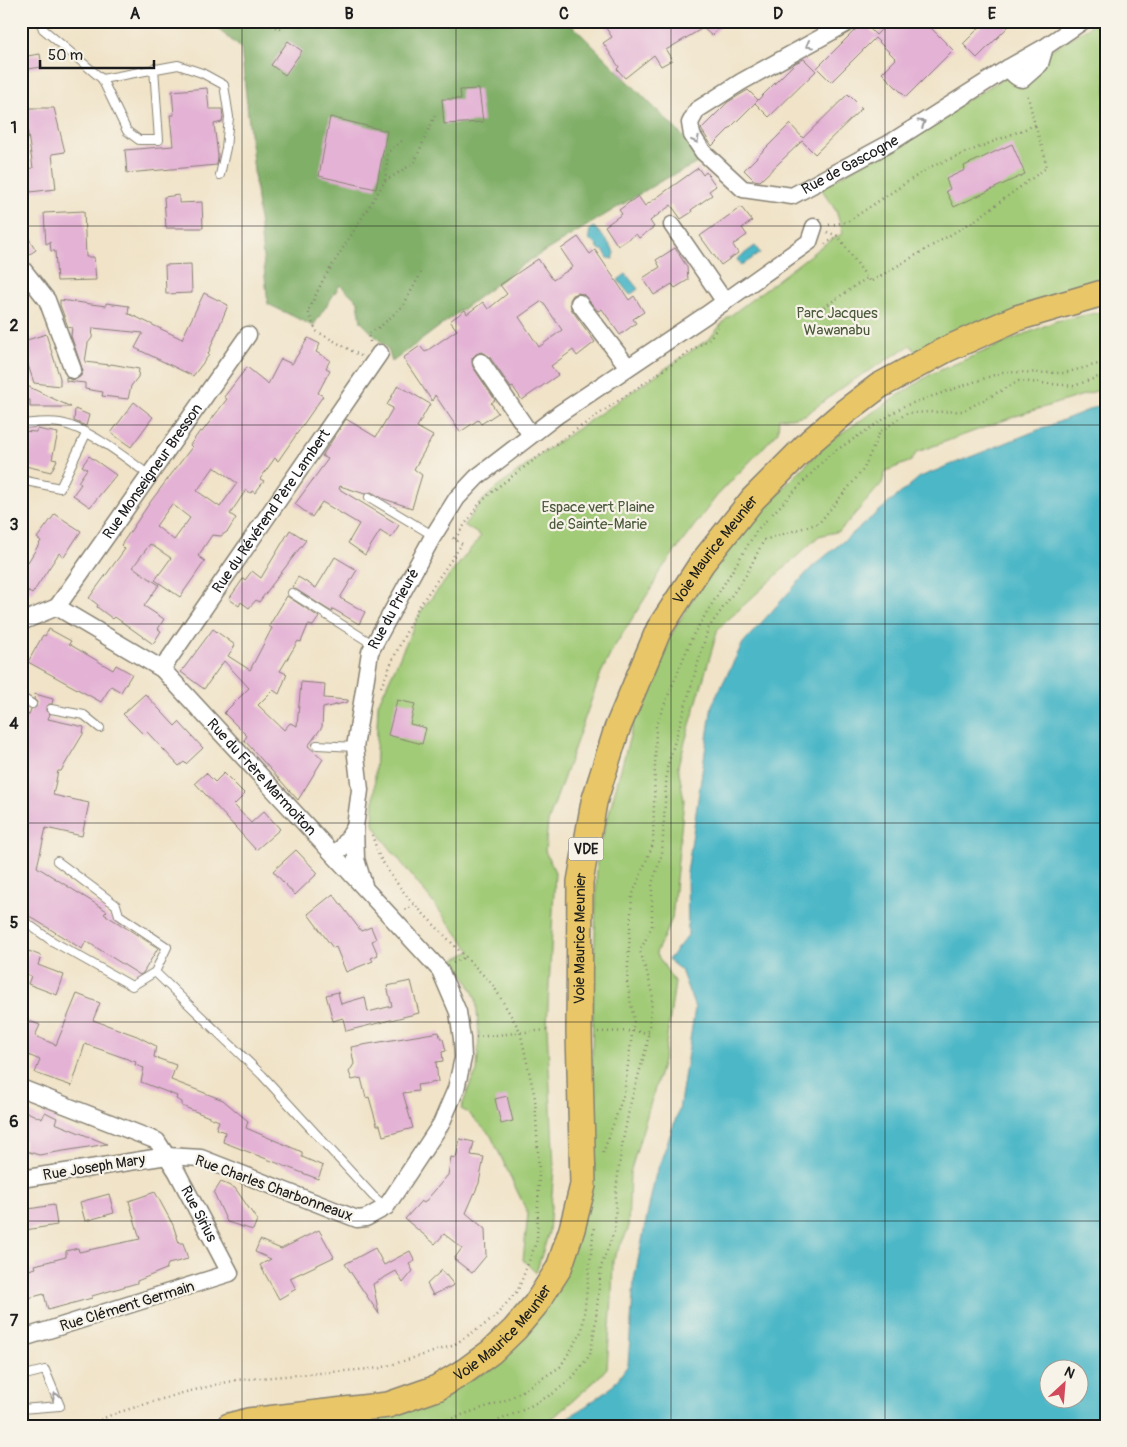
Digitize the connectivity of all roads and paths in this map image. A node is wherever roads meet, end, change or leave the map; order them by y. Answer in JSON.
{"nodes":[{"id":1,"x":40,"y":21,"type":"edge"},
{"id":2,"x":256,"y":21,"type":"edge"},
{"id":3,"x":852,"y":21,"type":"edge"},
{"id":4,"x":1083,"y":21,"type":"edge"},
{"id":5,"x":283,"y":29,"type":"dead end"},
{"id":6,"x":1045,"y":47,"type":"junction"},
{"id":7,"x":154,"y":68,"type":"junction"},
{"id":8,"x":1008,"y":68,"type":"junction"},
{"id":9,"x":102,"y":79,"type":"junction"},
{"id":10,"x":1023,"y":79,"type":"junction"},
{"id":11,"x":436,"y":113,"type":"dead end"},
{"id":12,"x":1035,"y":125,"type":"junction"},
{"id":13,"x":403,"y":140,"type":"dead end"},
{"id":14,"x":220,"y":175,"type":"dead end"},
{"id":15,"x":385,"y":181,"type":"junction"},
{"id":16,"x":672,"y":225,"type":"dead end"},
{"id":17,"x":814,"y":227,"type":"junction"},
{"id":18,"x":838,"y":236,"type":"junction"},
{"id":19,"x":822,"y":246,"type":"dead end"},
{"id":20,"x":21,"y":267,"type":"edge"},
{"id":21,"x":421,"y":273,"type":"dead end"},
{"id":22,"x":867,"y":278,"type":"junction"},
{"id":23,"x":1106,"y":292,"type":"edge"},
{"id":24,"x":725,"y":302,"type":"junction"},
{"id":25,"x":579,"y":303,"type":"dead end"},
{"id":26,"x":824,"y":307,"type":"dead end"},
{"id":27,"x":721,"y":324,"type":"dead end"},
{"id":28,"x":248,"y":334,"type":"dead end"},
{"id":29,"x":377,"y":358,"type":"junction"},
{"id":30,"x":481,"y":362,"type":"dead end"},
{"id":31,"x":1106,"y":362,"type":"edge"},
{"id":32,"x":628,"y":367,"type":"junction"},
{"id":33,"x":73,"y":370,"type":"dead end"},
{"id":34,"x":1106,"y":374,"type":"edge"},
{"id":35,"x":21,"y":424,"type":"edge"},
{"id":36,"x":86,"y":434,"type":"junction"},
{"id":37,"x":531,"y":435,"type":"junction"},
{"id":38,"x":149,"y":475,"type":"junction"},
{"id":39,"x":21,"y":480,"type":"edge"},
{"id":40,"x":368,"y":497,"type":"dead end"},
{"id":41,"x":436,"y":532,"type":"junction"},
{"id":42,"x":455,"y":539,"type":"junction"},
{"id":43,"x":292,"y":593,"type":"dead end"},
{"id":44,"x":57,"y":606,"type":"junction"},
{"id":45,"x":21,"y":622,"type":"edge"},
{"id":46,"x":374,"y":646,"type":"junction"},
{"id":47,"x":162,"y":669,"type":"junction"},
{"id":48,"x":380,"y":692,"type":"dead end"},
{"id":49,"x":21,"y":697,"type":"edge"},
{"id":50,"x":32,"y":704,"type":"dead end"},
{"id":51,"x":51,"y":709,"type":"dead end"},
{"id":52,"x":100,"y":728,"type":"dead end"},
{"id":53,"x":317,"y":745,"type":"dead end"},
{"id":54,"x":355,"y":747,"type":"junction"},
{"id":55,"x":355,"y":827,"type":"junction"},
{"id":56,"x":371,"y":828,"type":"dead end"},
{"id":57,"x":333,"y":853,"type":"junction"},
{"id":58,"x":57,"y":861,"type":"dead end"},
{"id":59,"x":365,"y":890,"type":"junction"},
{"id":60,"x":21,"y":919,"type":"edge"},
{"id":61,"x":155,"y":972,"type":"junction"},
{"id":62,"x":547,"y":1030,"type":"dead end"},
{"id":63,"x":520,"y":1031,"type":"junction"},
{"id":64,"x":632,"y":1031,"type":"junction"},
{"id":65,"x":593,"y":1032,"type":"dead end"},
{"id":66,"x":649,"y":1033,"type":"junction"},
{"id":67,"x":462,"y":1039,"type":"junction"},
{"id":68,"x":21,"y":1088,"type":"edge"},
{"id":69,"x":167,"y":1156,"type":"junction"},
{"id":70,"x":602,"y":1156,"type":"dead end"},
{"id":71,"x":21,"y":1179,"type":"edge"},
{"id":72,"x":386,"y":1207,"type":"junction"},
{"id":73,"x":595,"y":1224,"type":"dead end"},
{"id":74,"x":230,"y":1273,"type":"joint"},
{"id":75,"x":23,"y":1338,"type":"dead end"},
{"id":76,"x":21,"y":1376,"type":"edge"},
{"id":77,"x":21,"y":1410,"type":"edge"},
{"id":78,"x":396,"y":1424,"type":"dead end"},
{"id":79,"x":87,"y":1426,"type":"edge"},
{"id":80,"x":229,"y":1426,"type":"edge"},
{"id":81,"x":485,"y":1426,"type":"edge"}],
"edges":[{"from":1,"to":9,"type":"lane"},
{"from":2,"to":5,"type":"path"},
{"from":3,"to":8,"type":"street","name":"Rue de Gascogne","one_way":true},
{"from":4,"to":6,"type":"street","name":"Rue de Gascogne"},
{"from":6,"to":8,"type":"street","name":"Rue de Gascogne"},
{"from":6,"to":10,"type":"street"},
{"from":7,"to":9,"type":"lane"},
{"from":7,"to":9,"type":"lane"},
{"from":7,"to":14,"type":"lane"},
{"from":8,"to":10,"type":"street"},
{"from":10,"to":12,"type":"path"},
{"from":11,"to":15,"type":"path"},
{"from":12,"to":17,"type":"path"},
{"from":12,"to":22,"type":"path"},
{"from":13,"to":15,"type":"path"},
{"from":15,"to":29,"type":"path"},
{"from":16,"to":24,"type":"street"},
{"from":17,"to":18,"type":"path"},
{"from":17,"to":24,"type":"street","name":"Rue du Prieuré"},
{"from":18,"to":19,"type":"path"},
{"from":18,"to":22,"type":"path"},
{"from":20,"to":33,"type":"street"},
{"from":21,"to":29,"type":"path"},
{"from":22,"to":26,"type":"path"},
{"from":23,"to":80,"type":"main road","name":"Voie Maurice Meunier","number":"VDE"},
{"from":24,"to":32,"type":"street","name":"Rue du Prieuré"},
{"from":25,"to":32,"type":"street"},
{"from":27,"to":42,"type":"path"},
{"from":28,"to":38,"type":"street","name":"Rue Monseigneur Bresson"},
{"from":29,"to":47,"type":"street","name":"Rue du Révérend Père Lambert"},
{"from":30,"to":37,"type":"street"},
{"from":31,"to":64,"type":"path"},
{"from":32,"to":37,"type":"street","name":"Rue du Prieuré"},
{"from":34,"to":66,"type":"path"},
{"from":35,"to":36,"type":"lane"},
{"from":36,"to":38,"type":"lane"},
{"from":36,"to":39,"type":"lane"},
{"from":37,"to":41,"type":"street","name":"Rue du Prieuré"},
{"from":38,"to":44,"type":"street","name":"Rue Monseigneur Bresson"},
{"from":40,"to":41,"type":"lane"},
{"from":41,"to":42,"type":"path"},
{"from":41,"to":46,"type":"street","name":"Rue du Prieuré"},
{"from":42,"to":48,"type":"path"},
{"from":43,"to":46,"type":"lane"},
{"from":44,"to":45,"type":"street"},
{"from":44,"to":47,"type":"street","name":"Rue du Frère Marmoiton"},
{"from":46,"to":54,"type":"street","name":"Rue du Prieuré"},
{"from":47,"to":57,"type":"street","name":"Rue du Frère Marmoiton"},
{"from":49,"to":50,"type":"lane"},
{"from":51,"to":52,"type":"lane"},
{"from":53,"to":54,"type":"lane"},
{"from":54,"to":55,"type":"street","name":"Rue du Prieuré"},
{"from":55,"to":57,"type":"street","name":"Rue du Prieuré"},
{"from":55,"to":59,"type":"street","name":"Rue du Prieuré"},
{"from":56,"to":63,"type":"path"},
{"from":57,"to":59,"type":"street","name":"Rue du Frère Marmoiton"},
{"from":58,"to":61,"type":"lane"},
{"from":59,"to":67,"type":"street","name":"Rue du Frère Marmoiton"},
{"from":60,"to":61,"type":"lane"},
{"from":61,"to":72,"type":"lane"},
{"from":62,"to":63,"type":"path"},
{"from":63,"to":67,"type":"path"},
{"from":63,"to":79,"type":"path"},
{"from":64,"to":65,"type":"path"},
{"from":64,"to":66,"type":"path"},
{"from":64,"to":70,"type":"path"},
{"from":66,"to":81,"type":"path"},
{"from":67,"to":72,"type":"street"},
{"from":68,"to":69,"type":"street"},
{"from":69,"to":71,"type":"street","name":"Rue Joseph Mary"},
{"from":69,"to":72,"type":"street","name":"Rue Charles Charbonneaux"},
{"from":69,"to":74,"type":"street","name":"Rue Sirius"},
{"from":73,"to":78,"type":"path"},
{"from":74,"to":75,"type":"street","name":"Rue Clément Germain"},
{"from":77,"to":76,"type":"lane","one_way":true}]}
